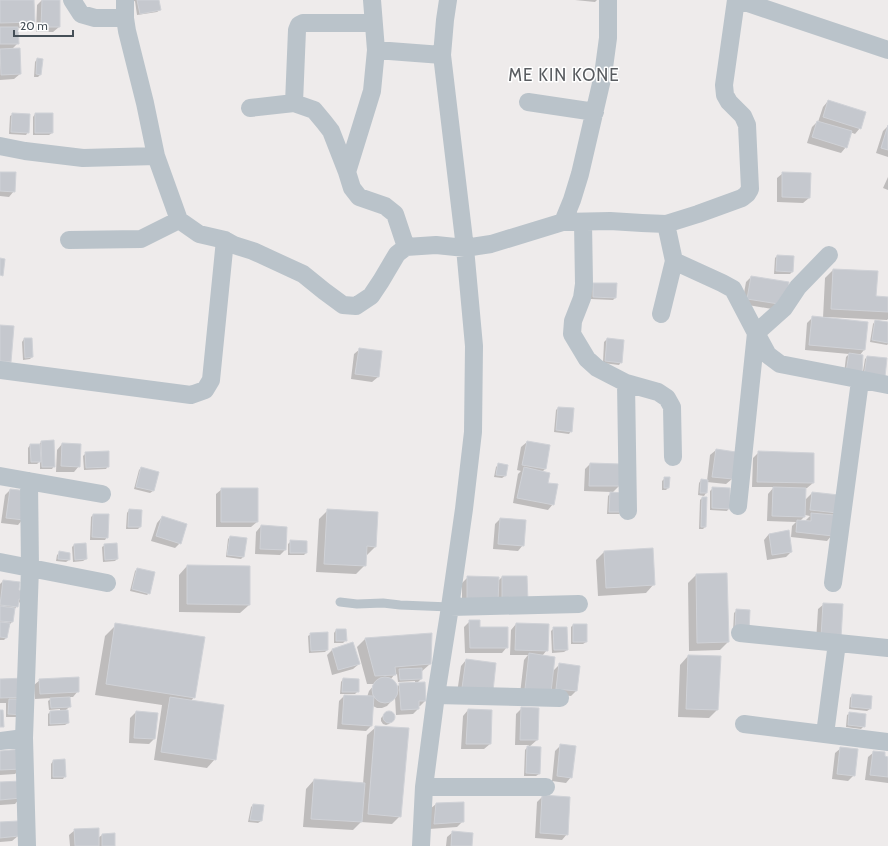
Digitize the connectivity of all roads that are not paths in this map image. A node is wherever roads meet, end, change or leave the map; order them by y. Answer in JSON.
{"nodes":[{"id":1,"x":72,"y":0,"type":"edge"},
{"id":2,"x":125,"y":0,"type":"edge"},
{"id":3,"x":372,"y":0,"type":"edge"},
{"id":4,"x":448,"y":0,"type":"edge"},
{"id":5,"x":608,"y":0,"type":"edge"},
{"id":6,"x":738,"y":0,"type":"edge"},
{"id":7,"x":125,"y":18,"type":"junction"},
{"id":8,"x":373,"y":23,"type":"junction"},
{"id":9,"x":376,"y":50,"type":"junction"},
{"id":10,"x":888,"y":50,"type":"edge"},
{"id":11,"x":442,"y":55,"type":"junction"},
{"id":12,"x":528,"y":102,"type":"dead end"},
{"id":13,"x":294,"y":103,"type":"junction"},
{"id":14,"x":250,"y":108,"type":"dead end"},
{"id":15,"x":595,"y":112,"type":"junction"},
{"id":16,"x":0,"y":146,"type":"edge"},
{"id":17,"x":156,"y":156,"type":"junction"},
{"id":18,"x":347,"y":172,"type":"junction"},
{"id":19,"x":179,"y":220,"type":"junction"},
{"id":20,"x":564,"y":222,"type":"junction"},
{"id":21,"x":583,"y":222,"type":"junction"},
{"id":22,"x":666,"y":224,"type":"junction"},
{"id":23,"x":69,"y":240,"type":"dead end"},
{"id":24,"x":230,"y":242,"type":"junction"},
{"id":25,"x":406,"y":246,"type":"junction"},
{"id":26,"x":465,"y":248,"type":"junction"},
{"id":27,"x":829,"y":255,"type":"dead end"},
{"id":28,"x":674,"y":262,"type":"junction"},
{"id":29,"x":661,"y":314,"type":"dead end"},
{"id":30,"x":756,"y":333,"type":"junction"},
{"id":31,"x":0,"y":370,"type":"edge"},
{"id":32,"x":860,"y":381,"type":"junction"},
{"id":33,"x":626,"y":382,"type":"junction"},
{"id":34,"x":888,"y":384,"type":"edge"},
{"id":35,"x":673,"y":457,"type":"dead end"},
{"id":36,"x":0,"y":476,"type":"edge"},
{"id":37,"x":29,"y":481,"type":"junction"},
{"id":38,"x":102,"y":494,"type":"dead end"},
{"id":39,"x":738,"y":506,"type":"dead end"},
{"id":40,"x":628,"y":511,"type":"dead end"},
{"id":41,"x":0,"y":562,"type":"edge"},
{"id":42,"x":30,"y":568,"type":"junction"},
{"id":43,"x":107,"y":583,"type":"dead end"},
{"id":44,"x":833,"y":583,"type":"dead end"},
{"id":45,"x":340,"y":602,"type":"dead end"},
{"id":46,"x":579,"y":604,"type":"dead end"},
{"id":47,"x":450,"y":607,"type":"junction"},
{"id":48,"x":740,"y":634,"type":"dead end"},
{"id":49,"x":837,"y":643,"type":"junction"},
{"id":50,"x":888,"y":648,"type":"edge"},
{"id":51,"x":436,"y":695,"type":"junction"},
{"id":52,"x":560,"y":698,"type":"dead end"},
{"id":53,"x":744,"y":724,"type":"dead end"},
{"id":54,"x":825,"y":734,"type":"junction"},
{"id":55,"x":24,"y":738,"type":"junction"},
{"id":56,"x":0,"y":740,"type":"edge"},
{"id":57,"x":888,"y":742,"type":"edge"},
{"id":58,"x":424,"y":787,"type":"junction"},
{"id":59,"x":546,"y":787,"type":"dead end"},
{"id":60,"x":27,"y":846,"type":"edge"},
{"id":61,"x":421,"y":846,"type":"edge"}],
"edges":[{"from":1,"to":7,"type":"street"},
{"from":2,"to":7,"type":"street"},
{"from":3,"to":8,"type":"street"},
{"from":4,"to":11,"type":"street"},
{"from":5,"to":15,"type":"street"},
{"from":6,"to":10,"type":"street"},
{"from":6,"to":22,"type":"street"},
{"from":7,"to":17,"type":"street"},
{"from":8,"to":9,"type":"street"},
{"from":8,"to":13,"type":"street"},
{"from":9,"to":11,"type":"street"},
{"from":9,"to":18,"type":"street"},
{"from":11,"to":26,"type":"street"},
{"from":12,"to":15,"type":"street"},
{"from":13,"to":14,"type":"street"},
{"from":13,"to":18,"type":"street"},
{"from":15,"to":20,"type":"street"},
{"from":16,"to":17,"type":"street"},
{"from":17,"to":19,"type":"street"},
{"from":18,"to":25,"type":"street"},
{"from":19,"to":23,"type":"street"},
{"from":19,"to":24,"type":"street"},
{"from":20,"to":21,"type":"street"},
{"from":20,"to":26,"type":"street"},
{"from":21,"to":22,"type":"street"},
{"from":21,"to":33,"type":"street"},
{"from":22,"to":28,"type":"street"},
{"from":24,"to":25,"type":"street"},
{"from":24,"to":31,"type":"street"},
{"from":25,"to":26,"type":"street"},
{"from":26,"to":47,"type":"street"},
{"from":27,"to":30,"type":"street"},
{"from":28,"to":29,"type":"street"},
{"from":28,"to":30,"type":"street"},
{"from":30,"to":32,"type":"street"},
{"from":30,"to":39,"type":"street"},
{"from":32,"to":34,"type":"street"},
{"from":32,"to":44,"type":"street"},
{"from":33,"to":35,"type":"street"},
{"from":33,"to":40,"type":"street"},
{"from":36,"to":37,"type":"street"},
{"from":37,"to":38,"type":"street"},
{"from":37,"to":42,"type":"street"},
{"from":41,"to":42,"type":"street"},
{"from":42,"to":43,"type":"street"},
{"from":42,"to":55,"type":"street"},
{"from":45,"to":47,"type":"lane"},
{"from":46,"to":47,"type":"street"},
{"from":47,"to":51,"type":"street"},
{"from":48,"to":49,"type":"street"},
{"from":49,"to":50,"type":"street"},
{"from":49,"to":54,"type":"street"},
{"from":51,"to":52,"type":"street"},
{"from":51,"to":58,"type":"street"},
{"from":53,"to":54,"type":"street"},
{"from":54,"to":57,"type":"street"},
{"from":55,"to":56,"type":"street"},
{"from":55,"to":60,"type":"street"},
{"from":58,"to":59,"type":"street"},
{"from":58,"to":61,"type":"street"}]}
